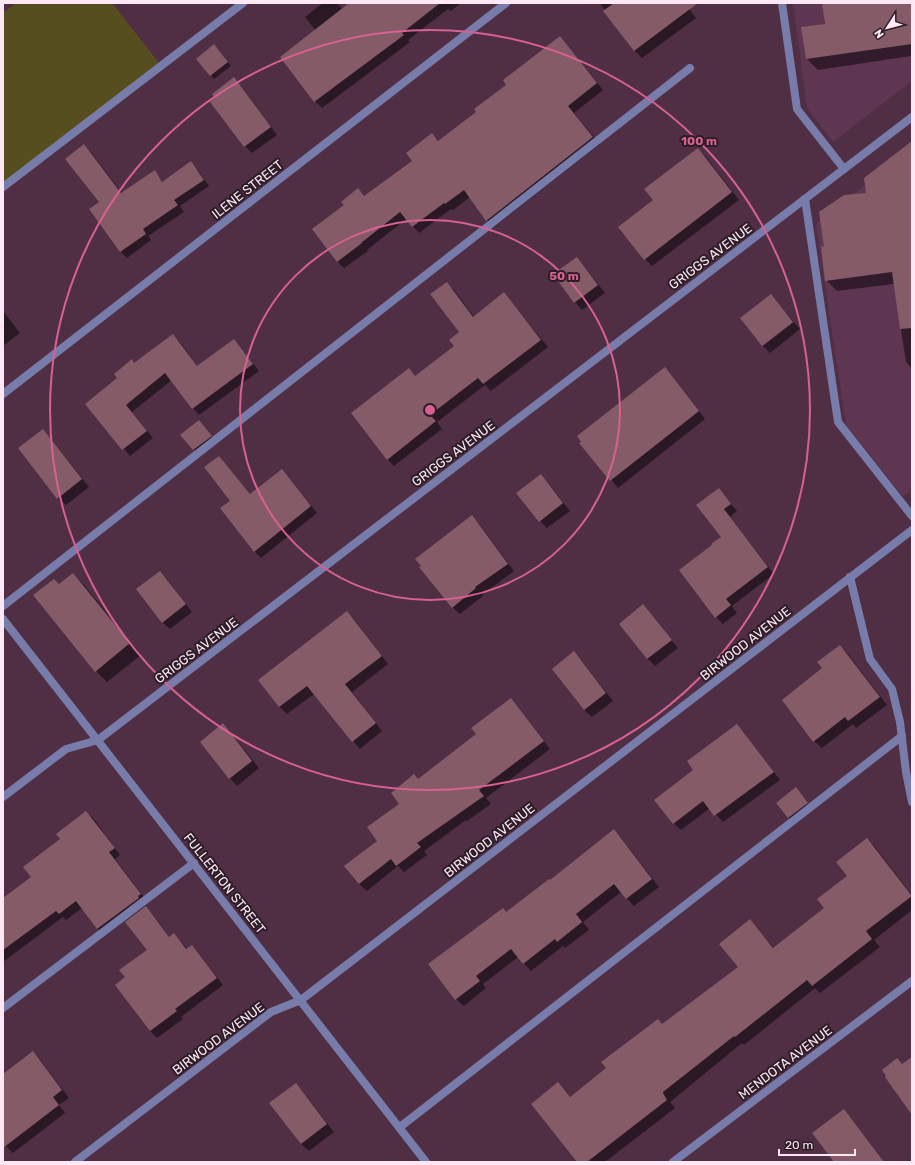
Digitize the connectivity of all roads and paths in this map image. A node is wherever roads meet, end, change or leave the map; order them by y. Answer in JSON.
{"nodes":[{"id":1,"x":243,"y":3,"type":"edge"},
{"id":2,"x":506,"y":3,"type":"edge"},
{"id":3,"x":782,"y":3,"type":"edge"},
{"id":4,"x":690,"y":68,"type":"dead end"},
{"id":5,"x":912,"y":117,"type":"edge"},
{"id":6,"x":844,"y":169,"type":"junction"},
{"id":7,"x":3,"y":187,"type":"edge"},
{"id":8,"x":805,"y":199,"type":"junction"},
{"id":9,"x":3,"y":394,"type":"edge"},
{"id":10,"x":912,"y":516,"type":"edge"},
{"id":11,"x":912,"y":530,"type":"edge"},
{"id":12,"x":850,"y":577,"type":"junction"},
{"id":13,"x":3,"y":606,"type":"edge"},
{"id":14,"x":3,"y":619,"type":"edge"},
{"id":15,"x":902,"y":736,"type":"junction"},
{"id":16,"x":98,"y":740,"type":"junction"},
{"id":17,"x":3,"y":797,"type":"edge"},
{"id":18,"x":912,"y":802,"type":"edge"},
{"id":19,"x":194,"y":863,"type":"junction"},
{"id":20,"x":912,"y":981,"type":"edge"},
{"id":21,"x":301,"y":1000,"type":"junction"},
{"id":22,"x":3,"y":1008,"type":"edge"},
{"id":23,"x":400,"y":1128,"type":"junction"},
{"id":24,"x":75,"y":1162,"type":"edge"},
{"id":25,"x":426,"y":1162,"type":"edge"},
{"id":26,"x":672,"y":1162,"type":"edge"}],
"edges":[{"from":1,"to":7,"type":"street"},
{"from":2,"to":9,"type":"street","name":"ILENE STREET"},
{"from":3,"to":6,"type":"street"},
{"from":4,"to":13,"type":"street"},
{"from":5,"to":6,"type":"street","name":"GRIGGS AVENUE"},
{"from":6,"to":8,"type":"street","name":"GRIGGS AVENUE"},
{"from":8,"to":10,"type":"street"},
{"from":8,"to":16,"type":"street","name":"GRIGGS AVENUE"},
{"from":11,"to":12,"type":"street","name":"BIRWOOD AVENUE"},
{"from":12,"to":15,"type":"street"},
{"from":12,"to":21,"type":"street","name":"BIRWOOD AVENUE"},
{"from":14,"to":16,"type":"street","name":"FULLERTON STREET"},
{"from":15,"to":18,"type":"street"},
{"from":15,"to":23,"type":"street"},
{"from":16,"to":17,"type":"street","name":"GRIGGS AVENUE"},
{"from":16,"to":19,"type":"street","name":"FULLERTON STREET"},
{"from":19,"to":21,"type":"street","name":"FULLERTON STREET"},
{"from":19,"to":22,"type":"street"},
{"from":20,"to":26,"type":"street","name":"MENDOTA AVENUE"},
{"from":21,"to":23,"type":"street","name":"FULLERTON STREET"},
{"from":21,"to":24,"type":"street","name":"BIRWOOD AVENUE"},
{"from":23,"to":25,"type":"street","name":"FULLERTON STREET"}]}
